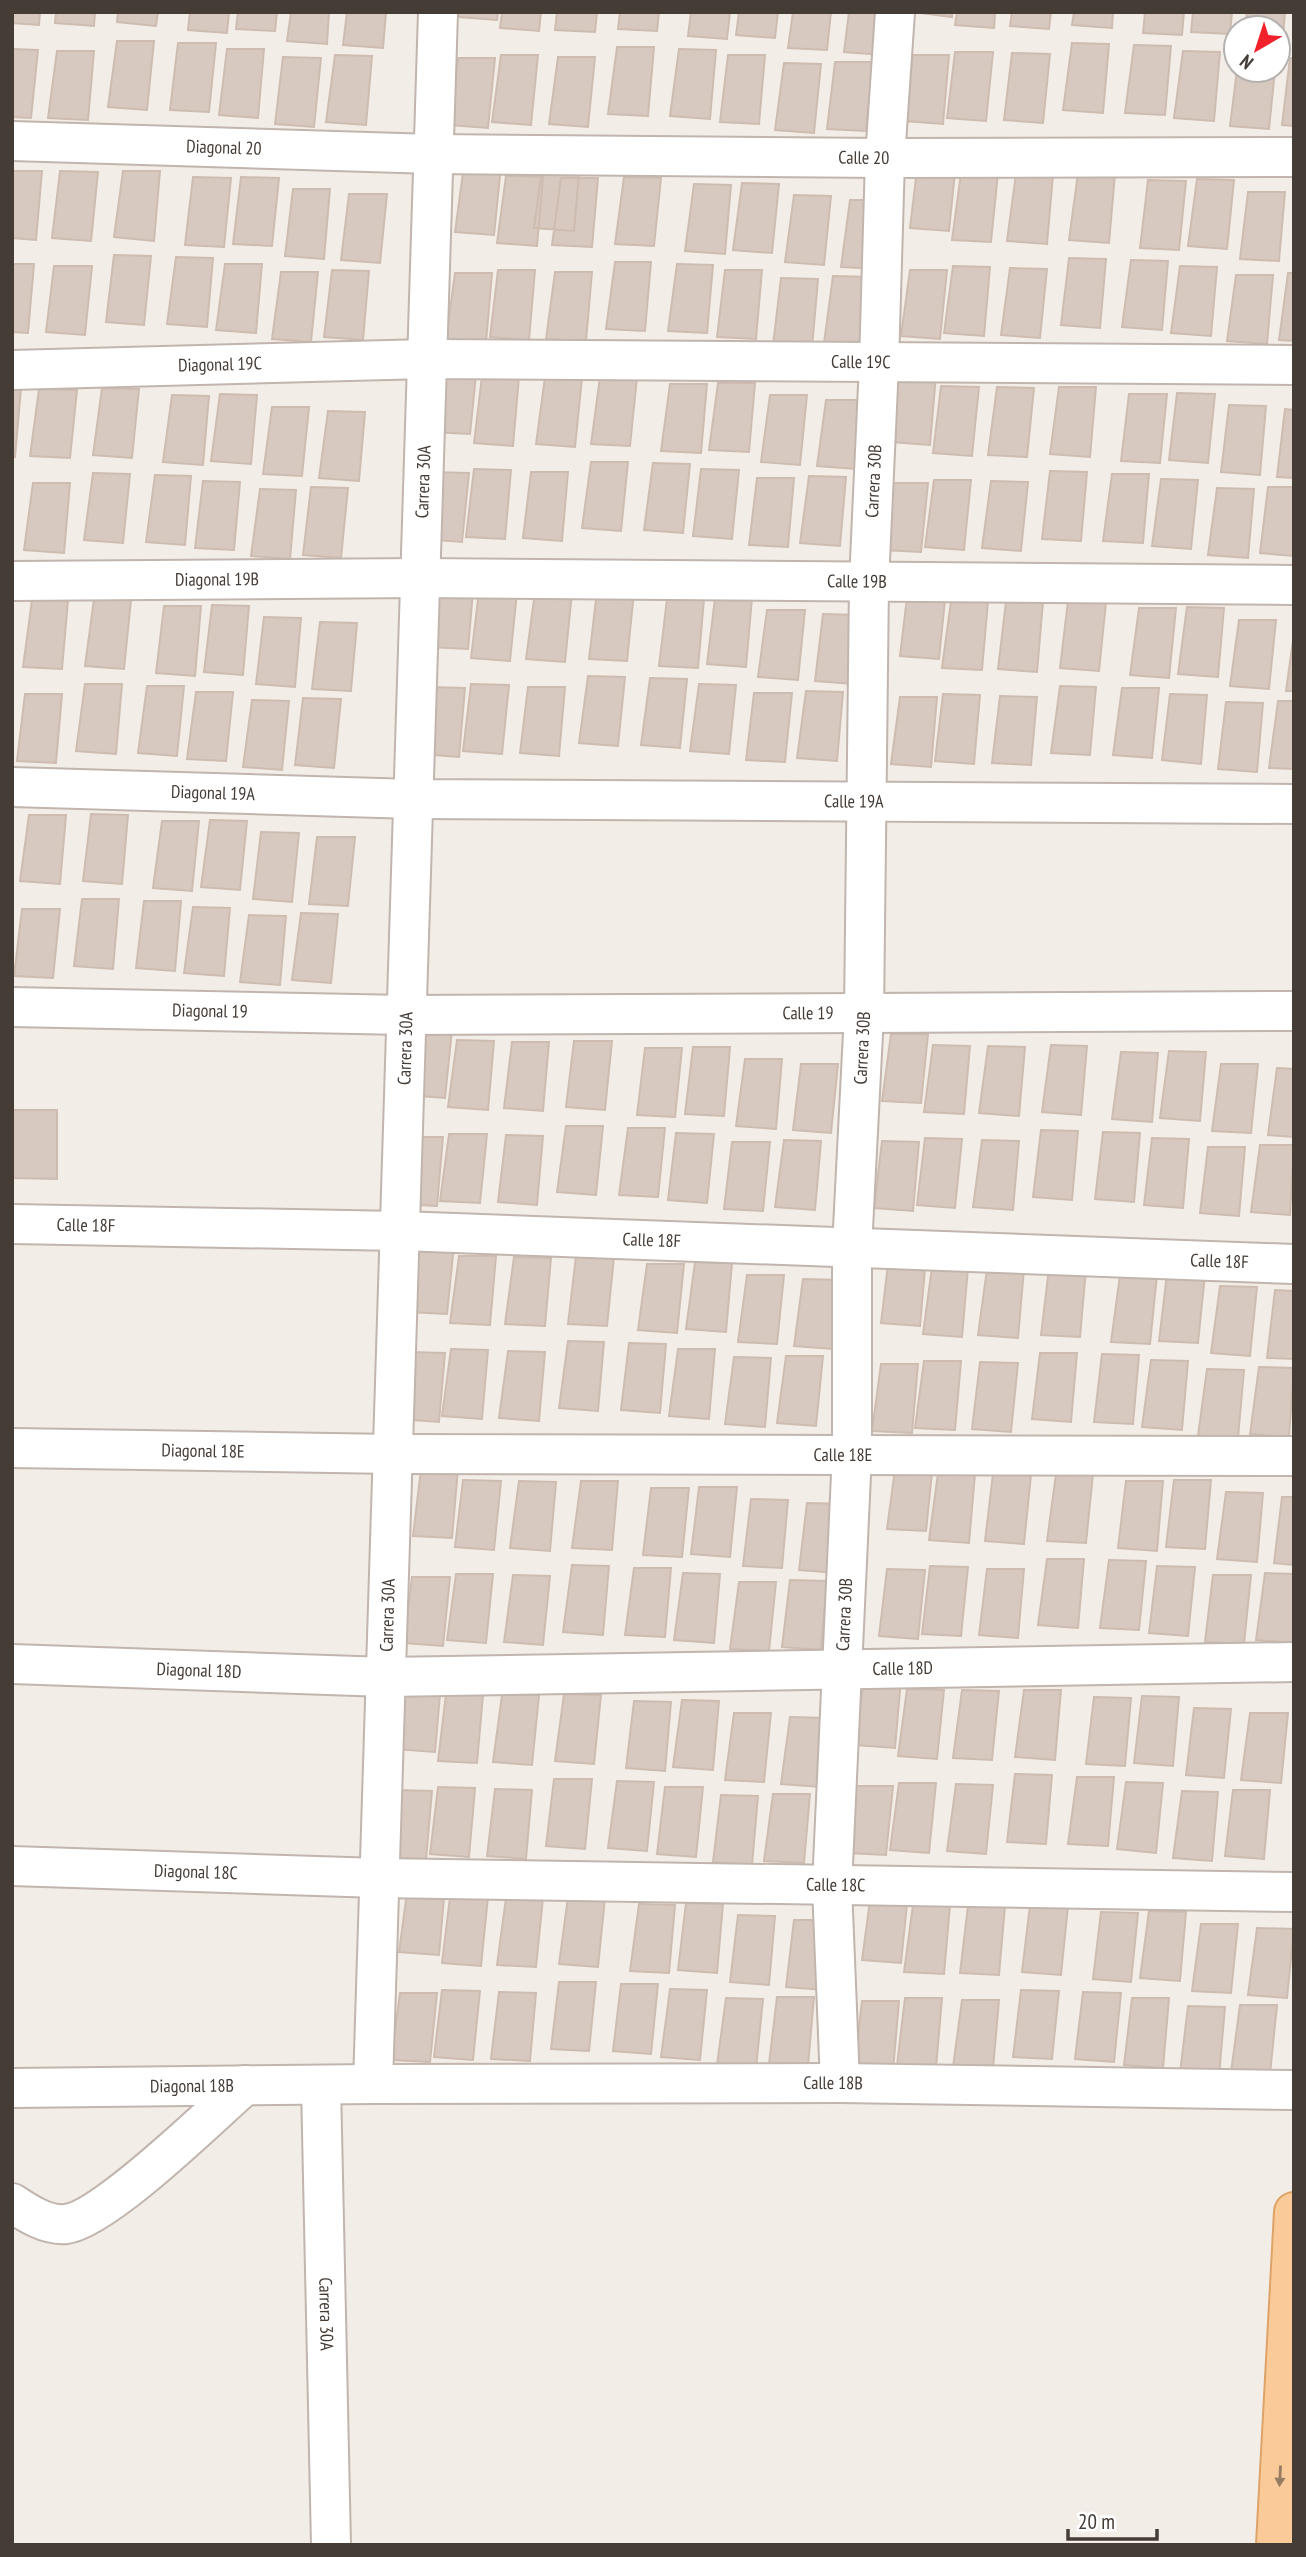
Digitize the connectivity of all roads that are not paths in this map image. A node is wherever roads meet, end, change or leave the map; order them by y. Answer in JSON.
{"nodes":[{"id":1,"x":438,"y":12,"type":"edge"},
{"id":2,"x":895,"y":12,"type":"edge"},
{"id":3,"x":12,"y":141,"type":"edge"},
{"id":4,"x":433,"y":154,"type":"junction"},
{"id":5,"x":885,"y":158,"type":"junction"},
{"id":6,"x":1294,"y":158,"type":"edge"},
{"id":7,"x":427,"y":359,"type":"junction"},
{"id":8,"x":879,"y":364,"type":"junction"},
{"id":9,"x":1294,"y":365,"type":"edge"},
{"id":10,"x":12,"y":370,"type":"edge"},
{"id":11,"x":420,"y":578,"type":"junction"},
{"id":12,"x":12,"y":581,"type":"edge"},
{"id":13,"x":869,"y":582,"type":"junction"},
{"id":14,"x":1294,"y":585,"type":"edge"},
{"id":15,"x":12,"y":787,"type":"edge"},
{"id":16,"x":413,"y":799,"type":"junction"},
{"id":17,"x":867,"y":802,"type":"junction"},
{"id":18,"x":1294,"y":804,"type":"edge"},
{"id":19,"x":12,"y":1007,"type":"edge"},
{"id":20,"x":1294,"y":1011,"type":"edge"},
{"id":21,"x":407,"y":1014,"type":"junction"},
{"id":22,"x":864,"y":1014,"type":"junction"},
{"id":23,"x":12,"y":1224,"type":"edge"},
{"id":24,"x":400,"y":1231,"type":"junction"},
{"id":25,"x":852,"y":1248,"type":"junction"},
{"id":26,"x":1294,"y":1264,"type":"edge"},
{"id":27,"x":12,"y":1448,"type":"edge"},
{"id":28,"x":852,"y":1453,"type":"junction"},
{"id":29,"x":393,"y":1454,"type":"junction"},
{"id":30,"x":1294,"y":1456,"type":"edge"},
{"id":31,"x":1294,"y":1662,"type":"edge"},
{"id":32,"x":12,"y":1664,"type":"edge"},
{"id":33,"x":843,"y":1669,"type":"junction"},
{"id":34,"x":386,"y":1677,"type":"junction"},
{"id":35,"x":12,"y":1866,"type":"edge"},
{"id":36,"x":379,"y":1878,"type":"junction"},
{"id":37,"x":832,"y":1886,"type":"junction"},
{"id":38,"x":1294,"y":1892,"type":"edge"},
{"id":39,"x":840,"y":2083,"type":"junction"},
{"id":40,"x":373,"y":2084,"type":"junction"},
{"id":41,"x":244,"y":2085,"type":"junction"},
{"id":42,"x":321,"y":2085,"type":"junction"},
{"id":43,"x":12,"y":2088,"type":"edge"},
{"id":44,"x":1294,"y":2090,"type":"edge"},
{"id":45,"x":12,"y":2203,"type":"edge"},
{"id":46,"x":1294,"y":2212,"type":"edge"},
{"id":47,"x":331,"y":2545,"type":"edge"},
{"id":48,"x":1276,"y":2545,"type":"edge"}],
"edges":[{"from":1,"to":4,"type":"street","name":"Carrera 30A"},
{"from":2,"to":5,"type":"street","name":"Carrera 30B"},
{"from":3,"to":4,"type":"street","name":"Diagonal 20"},
{"from":4,"to":5,"type":"street","name":"Calle 20"},
{"from":4,"to":7,"type":"street","name":"Carrera 30A"},
{"from":5,"to":6,"type":"street","name":"Calle 20"},
{"from":5,"to":8,"type":"street","name":"Carrera 30B"},
{"from":7,"to":8,"type":"street","name":"Calle 19C"},
{"from":7,"to":10,"type":"street","name":"Diagonal 19C"},
{"from":7,"to":11,"type":"street","name":"Carrera 30A"},
{"from":8,"to":9,"type":"street","name":"Calle 19C"},
{"from":8,"to":13,"type":"street","name":"Carrera 30B"},
{"from":11,"to":12,"type":"street","name":"Diagonal 19B"},
{"from":11,"to":13,"type":"street","name":"Calle 19B"},
{"from":11,"to":16,"type":"street","name":"Carrera 30A"},
{"from":13,"to":14,"type":"street","name":"Calle 19B"},
{"from":13,"to":17,"type":"street","name":"Carrera 30B"},
{"from":15,"to":16,"type":"street","name":"Diagonal 19A"},
{"from":16,"to":17,"type":"street","name":"Calle 19A"},
{"from":16,"to":21,"type":"street","name":"Carrera 30A"},
{"from":17,"to":18,"type":"street","name":"Calle 19A"},
{"from":17,"to":22,"type":"street","name":"Carrera 30B"},
{"from":19,"to":21,"type":"street","name":"Diagonal 19"},
{"from":20,"to":22,"type":"street","name":"Calle 19"},
{"from":21,"to":22,"type":"street","name":"Calle 19"},
{"from":21,"to":24,"type":"street","name":"Carrera 30A"},
{"from":22,"to":25,"type":"street","name":"Carrera 30B"},
{"from":23,"to":24,"type":"street","name":"Calle 18F"},
{"from":24,"to":25,"type":"street","name":"Calle 18F"},
{"from":24,"to":29,"type":"street","name":"Carrera 30A"},
{"from":25,"to":26,"type":"street","name":"Calle 18F"},
{"from":25,"to":28,"type":"street","name":"Carrera 30B"},
{"from":27,"to":29,"type":"street","name":"Diagonal 18E"},
{"from":28,"to":29,"type":"street","name":"Calle 18E"},
{"from":28,"to":30,"type":"street","name":"Calle 18E"},
{"from":28,"to":33,"type":"street","name":"Carrera 30B"},
{"from":29,"to":34,"type":"street","name":"Carrera 30A"},
{"from":31,"to":33,"type":"street","name":"Calle 18D"},
{"from":32,"to":34,"type":"street","name":"Diagonal 18D"},
{"from":33,"to":34,"type":"street","name":"Calle 18D"},
{"from":33,"to":37,"type":"street","name":"Carrera 30B"},
{"from":34,"to":36,"type":"street","name":"Carrera 30A"},
{"from":35,"to":36,"type":"street","name":"Diagonal 18C"},
{"from":36,"to":37,"type":"street","name":"Calle 18C"},
{"from":36,"to":40,"type":"street","name":"Carrera 30A"},
{"from":37,"to":38,"type":"street","name":"Calle 18C"},
{"from":37,"to":39,"type":"street","name":"Carrera 30B"},
{"from":39,"to":40,"type":"street","name":"Calle 18B"},
{"from":39,"to":44,"type":"street","name":"Calle 18B"},
{"from":40,"to":42,"type":"street","name":"Diagonal 18B"},
{"from":41,"to":42,"type":"street","name":"Diagonal 18B"},
{"from":41,"to":43,"type":"street","name":"Diagonal 18B"},
{"from":41,"to":45,"type":"street"},
{"from":42,"to":47,"type":"street","name":"Carrera 30A"},
{"from":46,"to":48,"type":"main road","one_way":true}]}
